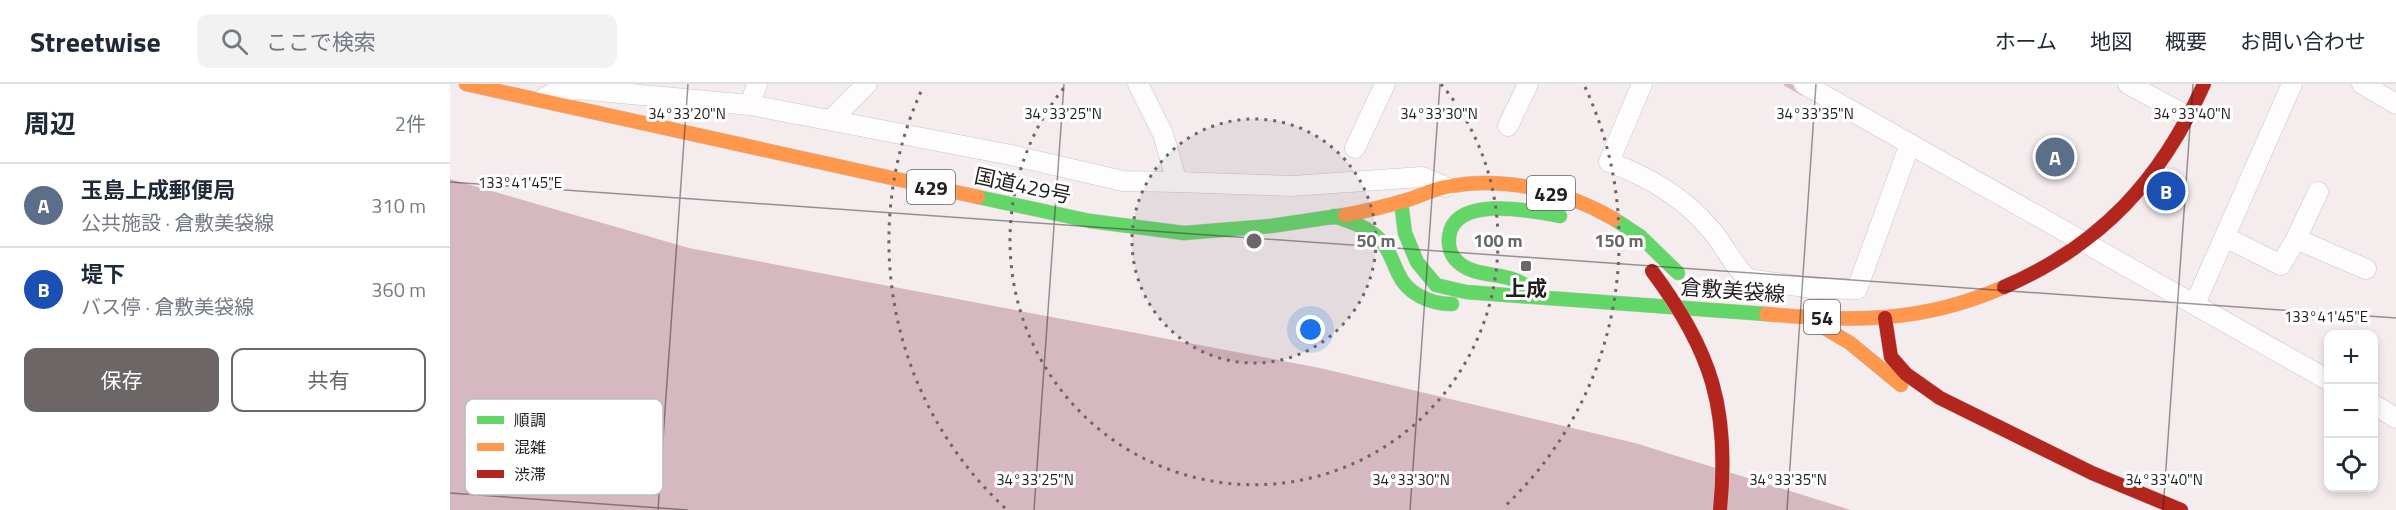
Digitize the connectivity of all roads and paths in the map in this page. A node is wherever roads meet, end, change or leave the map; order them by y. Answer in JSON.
{"nodes":[{"id":1,"x":466,"y":84,"type":"edge"},
{"id":2,"x":757,"y":84,"type":"edge"},
{"id":3,"x":867,"y":84,"type":"edge"},
{"id":4,"x":1138,"y":84,"type":"edge"},
{"id":5,"x":1385,"y":84,"type":"edge"},
{"id":6,"x":1528,"y":84,"type":"edge"},
{"id":7,"x":1642,"y":84,"type":"edge"},
{"id":8,"x":1804,"y":84,"type":"edge"},
{"id":9,"x":2128,"y":84,"type":"edge"},
{"id":10,"x":2204,"y":84,"type":"edge"},
{"id":11,"x":2292,"y":84,"type":"edge"},
{"id":12,"x":2362,"y":84,"type":"edge"},
{"id":13,"x":539,"y":101,"type":"junction"},
{"id":14,"x":2396,"y":104,"type":"edge"},
{"id":15,"x":750,"y":105,"type":"junction"},
{"id":16,"x":2189,"y":117,"type":"junction"},
{"id":17,"x":831,"y":120,"type":"junction"},
{"id":18,"x":1508,"y":126,"type":"dead end"},
{"id":19,"x":1355,"y":148,"type":"dead end"},
{"id":20,"x":1907,"y":150,"type":"junction"},
{"id":21,"x":1177,"y":182,"type":"junction"},
{"id":22,"x":2318,"y":192,"type":"dead end"},
{"id":23,"x":1447,"y":198,"type":"junction"},
{"id":24,"x":1401,"y":202,"type":"junction"},
{"id":25,"x":1334,"y":216,"type":"junction"},
{"id":26,"x":2225,"y":237,"type":"junction"},
{"id":27,"x":2296,"y":239,"type":"junction"},
{"id":28,"x":2083,"y":242,"type":"junction"},
{"id":29,"x":1638,"y":259,"type":"dead end"},
{"id":30,"x":2366,"y":269,"type":"dead end"},
{"id":31,"x":1681,"y":277,"type":"dead end"},
{"id":32,"x":1508,"y":294,"type":"junction"},
{"id":33,"x":1543,"y":296,"type":"junction"},
{"id":34,"x":1696,"y":296,"type":"dead end"},
{"id":35,"x":2195,"y":304,"type":"junction"},
{"id":36,"x":1804,"y":316,"type":"junction"},
{"id":37,"x":1885,"y":318,"type":"junction"},
{"id":38,"x":1712,"y":323,"type":"dead end"},
{"id":39,"x":2324,"y":378,"type":"edge"},
{"id":40,"x":2378,"y":408,"type":"edge"},
{"id":41,"x":2396,"y":418,"type":"edge"},
{"id":42,"x":1985,"y":420,"type":"junction"},
{"id":43,"x":1720,"y":510,"type":"edge"},
{"id":44,"x":2181,"y":510,"type":"edge"}],
"edges":[{"from":1,"to":13,"type":"main road","name":"国道429号","number":"429"},
{"from":2,"to":15,"type":"street"},
{"from":3,"to":17,"type":"street"},
{"from":4,"to":21,"type":"street"},
{"from":5,"to":19,"type":"street"},
{"from":6,"to":18,"type":"street"},
{"from":7,"to":20,"type":"street"},
{"from":8,"to":20,"type":"street"},
{"from":9,"to":16,"type":"street"},
{"from":10,"to":16,"type":"main road","name":"倉敷美袋線","number":"54"},
{"from":11,"to":26,"type":"street"},
{"from":12,"to":14,"type":"street"},
{"from":13,"to":15,"type":"street"},
{"from":13,"to":25,"type":"main road","name":"国道429号","number":"429"},
{"from":15,"to":17,"type":"street"},
{"from":16,"to":28,"type":"main road","name":"倉敷美袋線","number":"54"},
{"from":17,"to":21,"type":"street"},
{"from":20,"to":28,"type":"street"},
{"from":21,"to":23,"type":"street"},
{"from":22,"to":27,"type":"street"},
{"from":23,"to":24,"type":"main road","name":"国道429号","number":"429"},
{"from":23,"to":31,"type":"main road","name":"国道429号","number":"429"},
{"from":23,"to":33,"type":"main road","name":"国道429号","number":"429"},
{"from":24,"to":25,"type":"main road","name":"国道429号","number":"429"},
{"from":24,"to":32,"type":"main road","name":"倉敷美袋線","number":"54"},
{"from":25,"to":32,"type":"main road"},
{"from":26,"to":27,"type":"street"},
{"from":26,"to":35,"type":"street"},
{"from":27,"to":30,"type":"street"},
{"from":28,"to":35,"type":"street"},
{"from":28,"to":37,"type":"main road","name":"倉敷美袋線","number":"54"},
{"from":29,"to":43,"type":"main road","bridge":true},
{"from":32,"to":33,"type":"main road","name":"倉敷美袋線","number":"54"},
{"from":33,"to":36,"type":"main road","name":"倉敷美袋線","number":"54"},
{"from":34,"to":38,"type":"main road"},
{"from":35,"to":39,"type":"street"},
{"from":36,"to":37,"type":"main road","name":"倉敷美袋線","number":"54"},
{"from":36,"to":42,"type":"main road"},
{"from":37,"to":42,"type":"main road"},
{"from":40,"to":41,"type":"street"},
{"from":42,"to":44,"type":"main road"}]}
